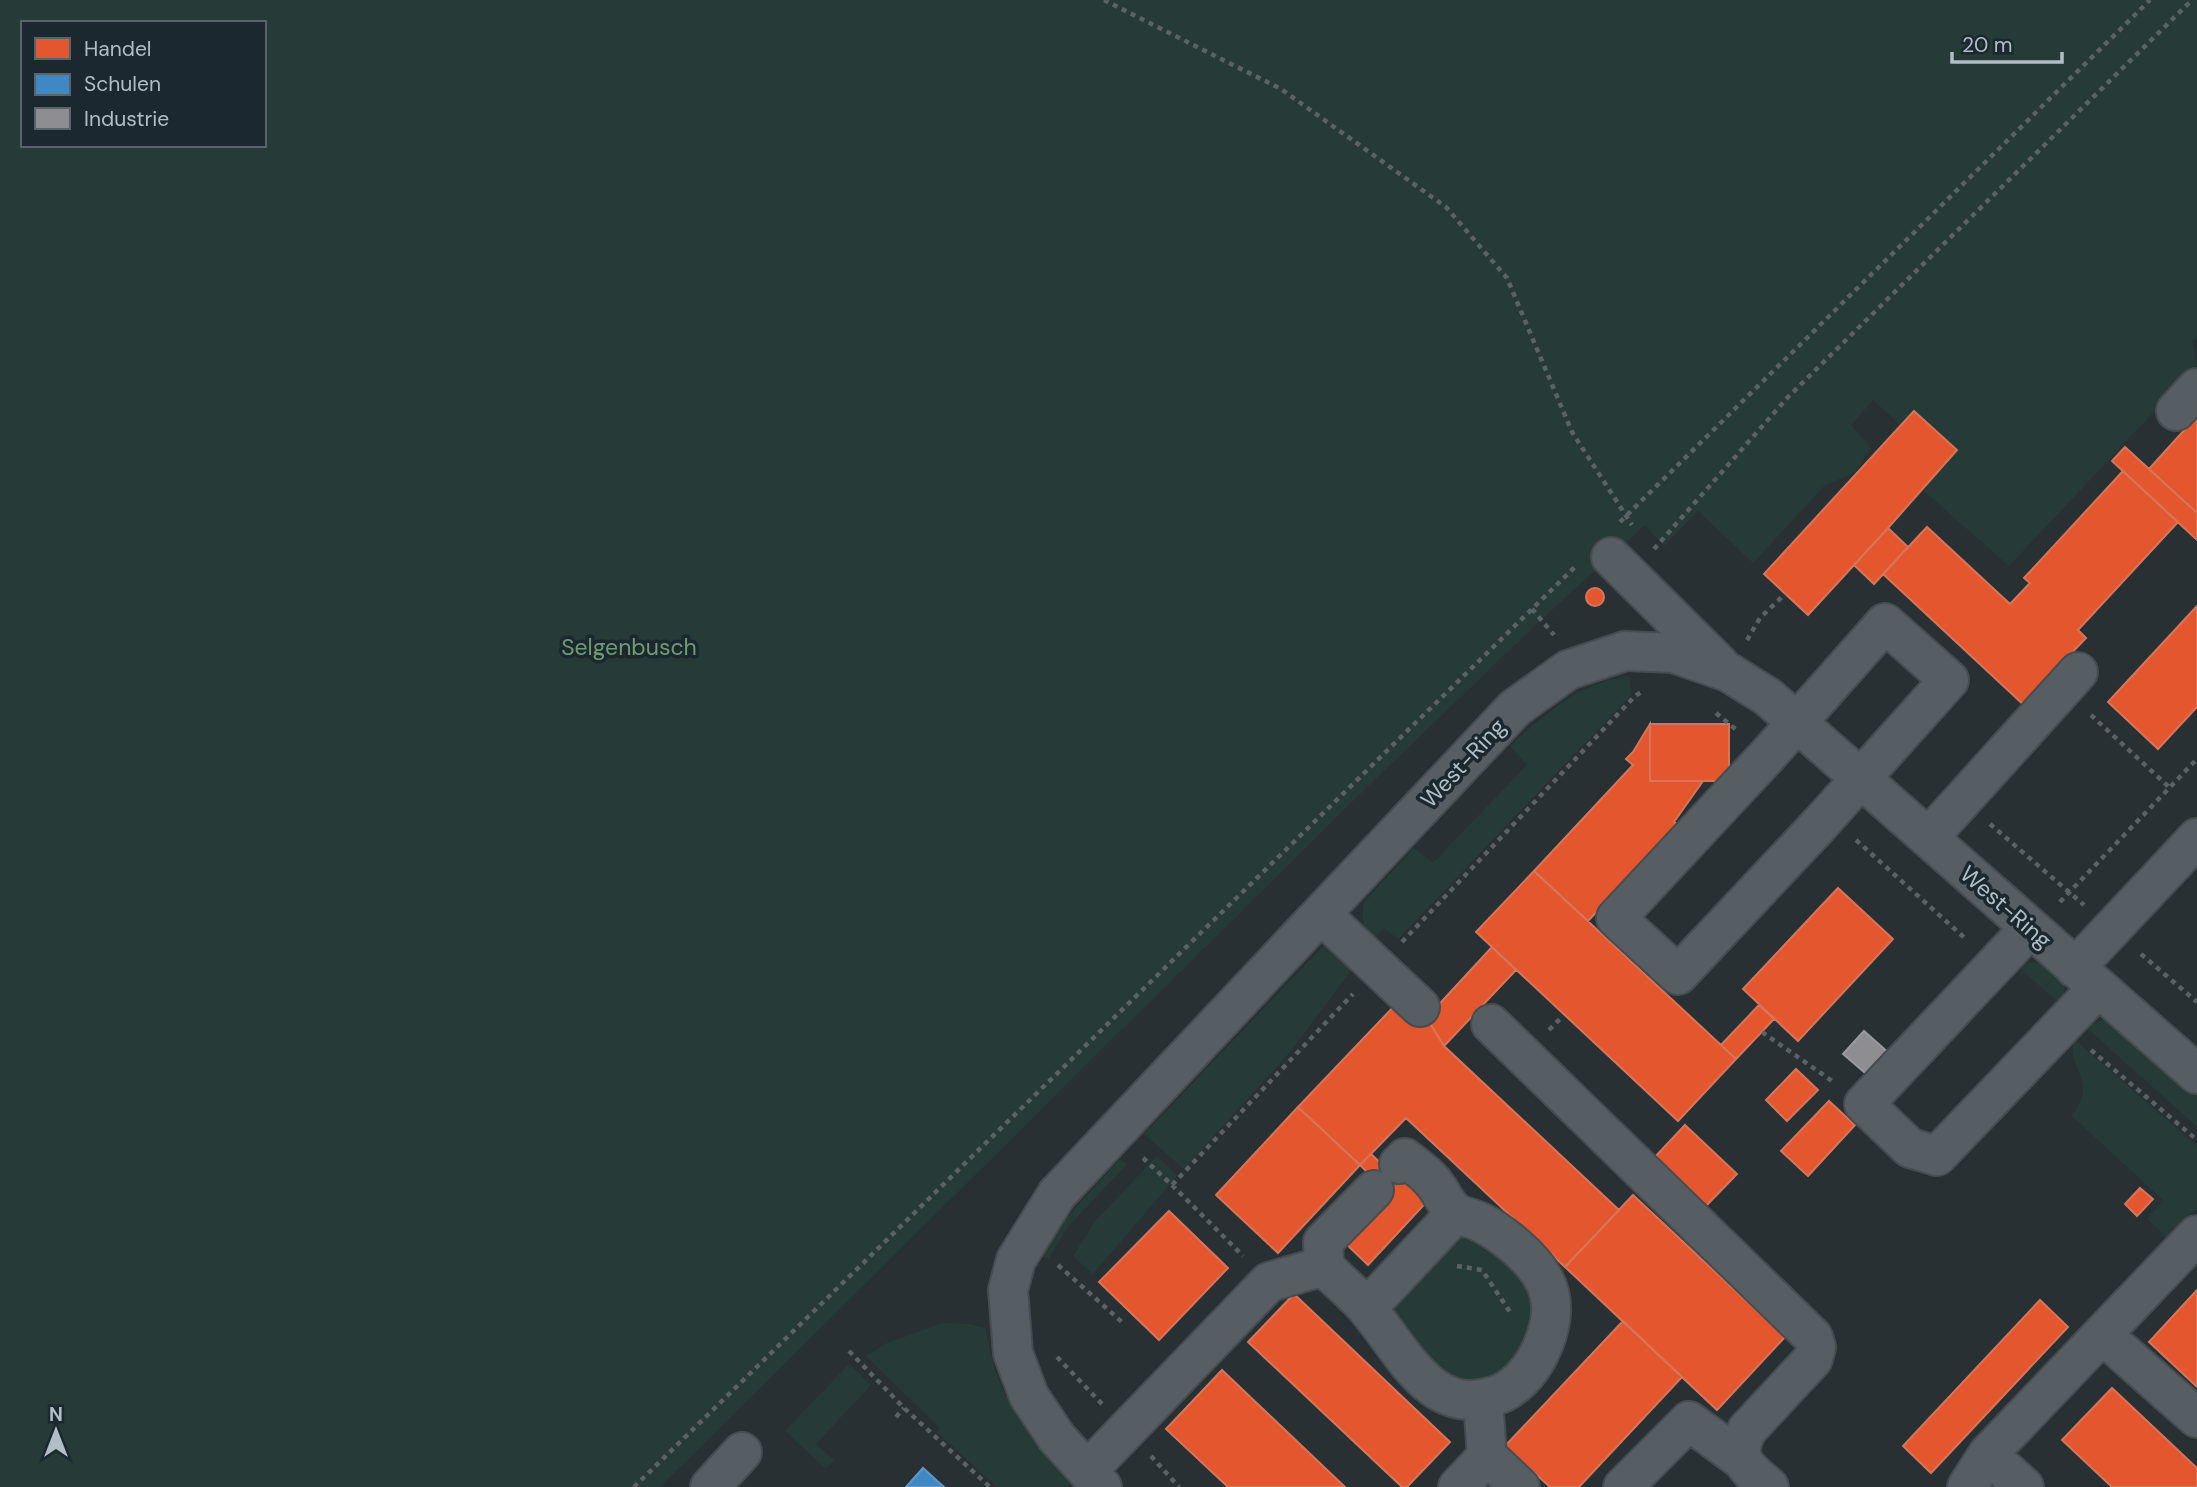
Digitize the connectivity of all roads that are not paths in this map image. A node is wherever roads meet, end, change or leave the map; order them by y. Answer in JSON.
{"nodes":[{"id":1,"x":1610,"y":556,"type":"road end"},
{"id":2,"x":1728,"y":672,"type":"junction"},
{"id":3,"x":2071,"y":681,"type":"road end"},
{"id":4,"x":1797,"y":723,"type":"junction"},
{"id":5,"x":1860,"y":779,"type":"junction"},
{"id":6,"x":1928,"y":838,"type":"junction"},
{"id":7,"x":2197,"y":838,"type":"edge"},
{"id":8,"x":1321,"y":914,"type":"junction"},
{"id":9,"x":2031,"y":929,"type":"junction"},
{"id":10,"x":2086,"y":978,"type":"junction"},
{"id":11,"x":1420,"y":1007,"type":"dead end"},
{"id":12,"x":1491,"y":1024,"type":"dead end"},
{"id":13,"x":2197,"y":1074,"type":"edge"},
{"id":14,"x":1456,"y":1213,"type":"junction"},
{"id":15,"x":2197,"y":1235,"type":"edge"},
{"id":16,"x":1324,"y":1266,"type":"junction"},
{"id":17,"x":1367,"y":1308,"type":"junction"},
{"id":18,"x":2104,"y":1335,"type":"junction"},
{"id":19,"x":1483,"y":1400,"type":"junction"},
{"id":20,"x":2197,"y":1418,"type":"edge"},
{"id":21,"x":742,"y":1452,"type":"dead end"},
{"id":22,"x":1988,"y":1454,"type":"junction"},
{"id":23,"x":1487,"y":1456,"type":"junction"},
{"id":24,"x":1742,"y":1460,"type":"junction"},
{"id":25,"x":1095,"y":1479,"type":"edge"},
{"id":26,"x":710,"y":1487,"type":"edge"},
{"id":27,"x":1458,"y":1487,"type":"edge"},
{"id":28,"x":1520,"y":1487,"type":"edge"},
{"id":29,"x":1623,"y":1487,"type":"edge"},
{"id":30,"x":1769,"y":1487,"type":"edge"},
{"id":31,"x":1967,"y":1487,"type":"edge"},
{"id":32,"x":2024,"y":1487,"type":"edge"}],
"edges":[{"from":1,"to":2,"type":"street"},
{"from":2,"to":4,"type":"street","name":"West-Ring"},
{"from":2,"to":8,"type":"street","name":"West-Ring"},
{"from":3,"to":6,"type":"street"},
{"from":4,"to":5,"type":"street","name":"West-Ring"},
{"from":4,"to":5,"type":"street"},
{"from":4,"to":5,"type":"street"},
{"from":5,"to":6,"type":"street","name":"West-Ring"},
{"from":6,"to":9,"type":"street","name":"West-Ring"},
{"from":7,"to":10,"type":"street"},
{"from":8,"to":11,"type":"street"},
{"from":8,"to":25,"type":"street","name":"West-Ring"},
{"from":9,"to":10,"type":"street","name":"West-Ring"},
{"from":9,"to":10,"type":"street"},
{"from":10,"to":13,"type":"street","name":"West-Ring"},
{"from":12,"to":24,"type":"street"},
{"from":14,"to":16,"type":"street"},
{"from":14,"to":17,"type":"street"},
{"from":14,"to":19,"type":"street"},
{"from":15,"to":18,"type":"street"},
{"from":16,"to":17,"type":"street"},
{"from":16,"to":25,"type":"street"},
{"from":17,"to":19,"type":"street"},
{"from":18,"to":20,"type":"street"},
{"from":18,"to":22,"type":"street"},
{"from":19,"to":23,"type":"street"},
{"from":21,"to":26,"type":"street"},
{"from":22,"to":31,"type":"street"},
{"from":22,"to":32,"type":"street"},
{"from":23,"to":27,"type":"street"},
{"from":23,"to":28,"type":"street"},
{"from":24,"to":29,"type":"street"},
{"from":24,"to":30,"type":"street"}]}
